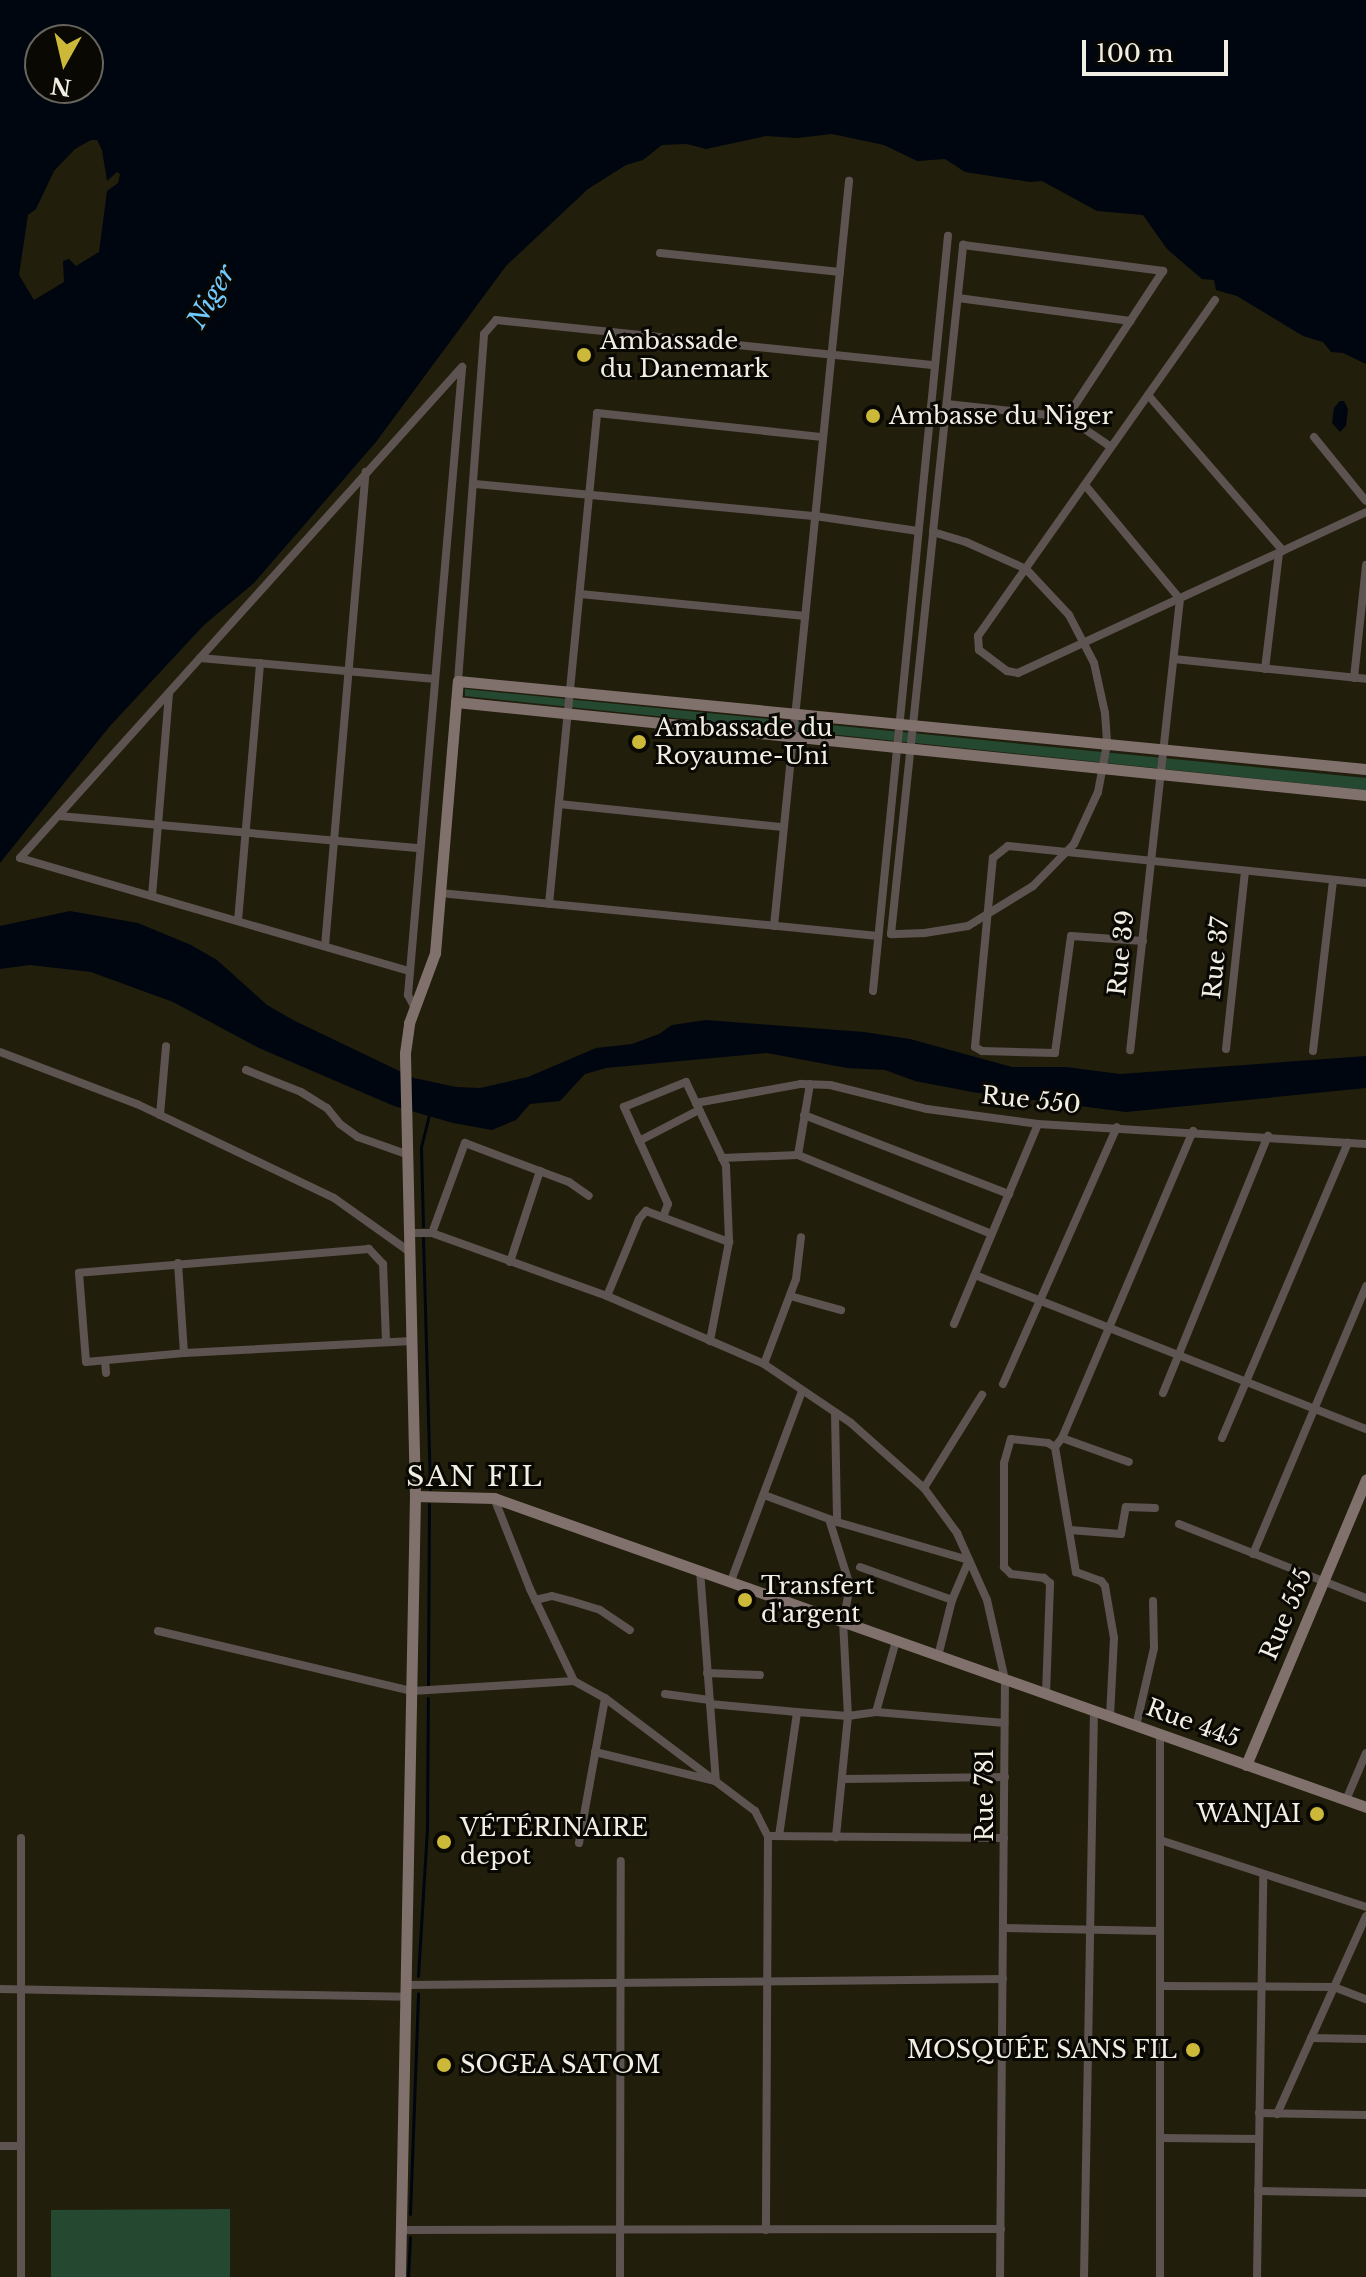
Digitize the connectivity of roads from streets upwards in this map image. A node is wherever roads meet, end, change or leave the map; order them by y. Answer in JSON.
{"nodes":[{"id":1,"x":849,"y":181,"type":"dead end"},
{"id":2,"x":948,"y":236,"type":"dead end"},
{"id":3,"x":660,"y":253,"type":"dead end"},
{"id":4,"x":840,"y":272,"type":"junction"},
{"id":5,"x":958,"y":298,"type":"junction"},
{"id":6,"x":1215,"y":300,"type":"dead end"},
{"id":7,"x":1130,"y":321,"type":"junction"},
{"id":8,"x":831,"y":352,"type":"junction"},
{"id":9,"x":935,"y":365,"type":"junction"},
{"id":10,"x":1148,"y":395,"type":"junction"},
{"id":11,"x":947,"y":404,"type":"junction"},
{"id":12,"x":1067,"y":417,"type":"junction"},
{"id":13,"x":823,"y":437,"type":"junction"},
{"id":14,"x":1314,"y":437,"type":"dead end"},
{"id":15,"x":1111,"y":447,"type":"junction"},
{"id":16,"x":366,"y":471,"type":"junction"},
{"id":17,"x":475,"y":484,"type":"junction"},
{"id":18,"x":1085,"y":485,"type":"junction"},
{"id":19,"x":589,"y":496,"type":"junction"},
{"id":20,"x":1366,"y":501,"type":"edge"},
{"id":21,"x":1366,"y":512,"type":"edge"},
{"id":22,"x":815,"y":516,"type":"junction"},
{"id":23,"x":918,"y":531,"type":"junction"},
{"id":24,"x":933,"y":532,"type":"junction"},
{"id":25,"x":1281,"y":552,"type":"junction"},
{"id":26,"x":1366,"y":565,"type":"edge"},
{"id":27,"x":1026,"y":569,"type":"junction"},
{"id":28,"x":580,"y":594,"type":"junction"},
{"id":29,"x":1180,"y":599,"type":"junction"},
{"id":30,"x":805,"y":616,"type":"junction"},
{"id":31,"x":1083,"y":643,"type":"junction"},
{"id":32,"x":200,"y":658,"type":"junction"},
{"id":33,"x":1174,"y":659,"type":"junction"},
{"id":34,"x":260,"y":663,"type":"junction"},
{"id":35,"x":1265,"y":669,"type":"junction"},
{"id":36,"x":349,"y":671,"type":"junction"},
{"id":37,"x":1354,"y":678,"type":"junction"},
{"id":38,"x":435,"y":679,"type":"junction"},
{"id":39,"x":1366,"y":679,"type":"edge"},
{"id":40,"x":458,"y":681,"type":"junction"},
{"id":41,"x":169,"y":692,"type":"junction"},
{"id":42,"x":570,"y":692,"type":"junction"},
{"id":43,"x":456,"y":702,"type":"junction"},
{"id":44,"x":568,"y":714,"type":"junction"},
{"id":45,"x":795,"y":714,"type":"junction"},
{"id":46,"x":899,"y":724,"type":"junction"},
{"id":47,"x":913,"y":725,"type":"junction"},
{"id":48,"x":793,"y":736,"type":"junction"},
{"id":49,"x":1107,"y":744,"type":"junction"},
{"id":50,"x":897,"y":747,"type":"junction"},
{"id":51,"x":910,"y":748,"type":"junction"},
{"id":52,"x":1164,"y":749,"type":"junction"},
{"id":53,"x":1104,"y":768,"type":"junction"},
{"id":54,"x":1366,"y":769,"type":"edge"},
{"id":55,"x":1161,"y":774,"type":"junction"},
{"id":56,"x":1366,"y":795,"type":"edge"},
{"id":57,"x":559,"y":804,"type":"junction"},
{"id":58,"x":59,"y":816,"type":"junction"},
{"id":59,"x":158,"y":825,"type":"junction"},
{"id":60,"x":783,"y":827,"type":"junction"},
{"id":61,"x":245,"y":832,"type":"junction"},
{"id":62,"x":334,"y":840,"type":"junction"},
{"id":63,"x":420,"y":848,"type":"junction"},
{"id":64,"x":1067,"y":853,"type":"junction"},
{"id":65,"x":1152,"y":861,"type":"junction"},
{"id":66,"x":1245,"y":871,"type":"junction"},
{"id":67,"x":1333,"y":880,"type":"junction"},
{"id":68,"x":1366,"y":883,"type":"edge"},
{"id":69,"x":440,"y":893,"type":"junction"},
{"id":70,"x":152,"y":896,"type":"junction"},
{"id":71,"x":549,"y":904,"type":"junction"},
{"id":72,"x":987,"y":916,"type":"junction"},
{"id":73,"x":238,"y":921,"type":"junction"},
{"id":74,"x":774,"y":926,"type":"junction"},
{"id":75,"x":878,"y":936,"type":"junction"},
{"id":76,"x":1143,"y":941,"type":"junction"},
{"id":77,"x":325,"y":946,"type":"junction"},
{"id":78,"x":409,"y":971,"type":"junction"},
{"id":79,"x":873,"y":991,"type":"dead end"},
{"id":80,"x":415,"y":1008,"type":"junction"},
{"id":81,"x":166,"y":1046,"type":"dead end"},
{"id":82,"x":1226,"y":1049,"type":"dead end"},
{"id":83,"x":1130,"y":1050,"type":"dead end"},
{"id":84,"x":1313,"y":1051,"type":"dead end"},
{"id":85,"x":0,"y":1052,"type":"edge"},
{"id":86,"x":246,"y":1070,"type":"dead end"},
{"id":87,"x":810,"y":1084,"type":"junction"},
{"id":88,"x":698,"y":1107,"type":"junction"},
{"id":89,"x":160,"y":1115,"type":"junction"},
{"id":90,"x":804,"y":1115,"type":"junction"},
{"id":91,"x":1038,"y":1124,"type":"junction"},
{"id":92,"x":1117,"y":1127,"type":"junction"},
{"id":93,"x":1193,"y":1131,"type":"junction"},
{"id":94,"x":1268,"y":1136,"type":"junction"},
{"id":95,"x":639,"y":1141,"type":"junction"},
{"id":96,"x":1348,"y":1143,"type":"junction"},
{"id":97,"x":1366,"y":1144,"type":"edge"},
{"id":98,"x":409,"y":1155,"type":"junction"},
{"id":99,"x":798,"y":1155,"type":"junction"},
{"id":100,"x":722,"y":1158,"type":"junction"},
{"id":101,"x":540,"y":1171,"type":"junction"},
{"id":102,"x":1009,"y":1194,"type":"junction"},
{"id":103,"x":589,"y":1196,"type":"dead end"},
{"id":104,"x":663,"y":1217,"type":"junction"},
{"id":105,"x":410,"y":1233,"type":"junction"},
{"id":106,"x":432,"y":1233,"type":"junction"},
{"id":107,"x":992,"y":1234,"type":"junction"},
{"id":108,"x":801,"y":1237,"type":"dead end"},
{"id":109,"x":729,"y":1242,"type":"junction"},
{"id":110,"x":410,"y":1252,"type":"junction"},
{"id":111,"x":510,"y":1262,"type":"junction"},
{"id":112,"x":178,"y":1263,"type":"junction"},
{"id":113,"x":975,"y":1275,"type":"junction"},
{"id":114,"x":1366,"y":1286,"type":"edge"},
{"id":115,"x":607,"y":1296,"type":"junction"},
{"id":116,"x":790,"y":1296,"type":"junction"},
{"id":117,"x":1041,"y":1301,"type":"junction"},
{"id":118,"x":841,"y":1310,"type":"dead end"},
{"id":119,"x":954,"y":1324,"type":"dead end"},
{"id":120,"x":1109,"y":1328,"type":"junction"},
{"id":121,"x":386,"y":1341,"type":"junction"},
{"id":122,"x":412,"y":1341,"type":"junction"},
{"id":123,"x":710,"y":1341,"type":"junction"},
{"id":124,"x":184,"y":1353,"type":"junction"},
{"id":125,"x":1179,"y":1355,"type":"junction"},
{"id":126,"x":105,"y":1361,"type":"junction"},
{"id":127,"x":764,"y":1364,"type":"junction"},
{"id":128,"x":106,"y":1373,"type":"dead end"},
{"id":129,"x":1246,"y":1382,"type":"junction"},
{"id":130,"x":1003,"y":1384,"type":"dead end"},
{"id":131,"x":802,"y":1391,"type":"junction"},
{"id":132,"x":1163,"y":1393,"type":"dead end"},
{"id":133,"x":982,"y":1395,"type":"dead end"},
{"id":134,"x":1312,"y":1408,"type":"junction"},
{"id":135,"x":835,"y":1413,"type":"junction"},
{"id":136,"x":1366,"y":1429,"type":"edge"},
{"id":137,"x":1062,"y":1438,"type":"junction"},
{"id":138,"x":1222,"y":1438,"type":"dead end"},
{"id":139,"x":1055,"y":1447,"type":"junction"},
{"id":140,"x":1129,"y":1462,"type":"dead end"},
{"id":141,"x":1366,"y":1479,"type":"edge"},
{"id":142,"x":924,"y":1488,"type":"junction"},
{"id":143,"x":764,"y":1495,"type":"junction"},
{"id":144,"x":415,"y":1496,"type":"junction"},
{"id":145,"x":494,"y":1498,"type":"junction"},
{"id":146,"x":1155,"y":1508,"type":"dead end"},
{"id":147,"x":833,"y":1520,"type":"junction"},
{"id":148,"x":1179,"y":1524,"type":"dead end"},
{"id":149,"x":1070,"y":1530,"type":"junction"},
{"id":150,"x":1253,"y":1554,"type":"junction"},
{"id":151,"x":969,"y":1560,"type":"junction"},
{"id":152,"x":860,"y":1567,"type":"dead end"},
{"id":153,"x":700,"y":1570,"type":"junction"},
{"id":154,"x":731,"y":1581,"type":"junction"},
{"id":155,"x":1323,"y":1581,"type":"junction"},
{"id":156,"x":1366,"y":1598,"type":"edge"},
{"id":157,"x":535,"y":1600,"type":"junction"},
{"id":158,"x":952,"y":1600,"type":"junction"},
{"id":159,"x":1153,"y":1601,"type":"dead end"},
{"id":160,"x":843,"y":1621,"type":"junction"},
{"id":161,"x":630,"y":1630,"type":"dead end"},
{"id":162,"x":158,"y":1631,"type":"dead end"},
{"id":163,"x":896,"y":1641,"type":"junction"},
{"id":164,"x":938,"y":1656,"type":"junction"},
{"id":165,"x":707,"y":1673,"type":"junction"},
{"id":166,"x":760,"y":1675,"type":"dead end"},
{"id":167,"x":1005,"y":1680,"type":"junction"},
{"id":168,"x":574,"y":1681,"type":"junction"},
{"id":169,"x":412,"y":1691,"type":"junction"},
{"id":170,"x":665,"y":1694,"type":"dead end"},
{"id":171,"x":1046,"y":1694,"type":"junction"},
{"id":172,"x":605,"y":1698,"type":"junction"},
{"id":173,"x":710,"y":1702,"type":"junction"},
{"id":174,"x":1094,"y":1711,"type":"junction"},
{"id":175,"x":797,"y":1712,"type":"junction"},
{"id":176,"x":876,"y":1712,"type":"junction"},
{"id":177,"x":848,"y":1716,"type":"junction"},
{"id":178,"x":1110,"y":1717,"type":"junction"},
{"id":179,"x":1005,"y":1723,"type":"junction"},
{"id":180,"x":1136,"y":1726,"type":"junction"},
{"id":181,"x":1160,"y":1734,"type":"junction"},
{"id":182,"x":595,"y":1752,"type":"junction"},
{"id":183,"x":1366,"y":1753,"type":"edge"},
{"id":184,"x":1246,"y":1765,"type":"junction"},
{"id":185,"x":1005,"y":1777,"type":"junction"},
{"id":186,"x":844,"y":1779,"type":"junction"},
{"id":187,"x":718,"y":1782,"type":"junction"},
{"id":188,"x":1346,"y":1800,"type":"junction"},
{"id":189,"x":1366,"y":1807,"type":"edge"},
{"id":190,"x":768,"y":1836,"type":"junction"},
{"id":191,"x":779,"y":1836,"type":"junction"},
{"id":192,"x":836,"y":1837,"type":"junction"},
{"id":193,"x":21,"y":1838,"type":"dead end"},
{"id":194,"x":1004,"y":1838,"type":"junction"},
{"id":195,"x":1160,"y":1840,"type":"junction"},
{"id":196,"x":579,"y":1843,"type":"dead end"},
{"id":197,"x":621,"y":1861,"type":"dead end"},
{"id":198,"x":1263,"y":1874,"type":"junction"},
{"id":199,"x":1366,"y":1907,"type":"edge"},
{"id":200,"x":1366,"y":1916,"type":"edge"},
{"id":201,"x":1004,"y":1928,"type":"junction"},
{"id":202,"x":1090,"y":1930,"type":"junction"},
{"id":203,"x":1160,"y":1931,"type":"junction"},
{"id":204,"x":1003,"y":1979,"type":"junction"},
{"id":205,"x":767,"y":1982,"type":"junction"},
{"id":206,"x":621,"y":1983,"type":"junction"},
{"id":207,"x":1160,"y":1986,"type":"junction"},
{"id":208,"x":1261,"y":1987,"type":"junction"},
{"id":209,"x":1334,"y":1987,"type":"junction"},
{"id":210,"x":0,"y":1989,"type":"edge"},
{"id":211,"x":21,"y":1990,"type":"junction"},
{"id":212,"x":408,"y":1991,"type":"junction"},
{"id":213,"x":1366,"y":1999,"type":"edge"},
{"id":214,"x":1311,"y":2038,"type":"junction"},
{"id":215,"x":1366,"y":2039,"type":"edge"},
{"id":216,"x":1259,"y":2113,"type":"junction"},
{"id":217,"x":1277,"y":2114,"type":"junction"},
{"id":218,"x":1366,"y":2115,"type":"edge"},
{"id":219,"x":1160,"y":2138,"type":"junction"},
{"id":220,"x":1259,"y":2139,"type":"junction"},
{"id":221,"x":0,"y":2146,"type":"edge"},
{"id":222,"x":21,"y":2146,"type":"junction"},
{"id":223,"x":1258,"y":2191,"type":"junction"},
{"id":224,"x":1366,"y":2193,"type":"edge"},
{"id":225,"x":1001,"y":2229,"type":"junction"},
{"id":226,"x":402,"y":2230,"type":"junction"},
{"id":227,"x":620,"y":2230,"type":"junction"},
{"id":228,"x":766,"y":2230,"type":"junction"},
{"id":229,"x":21,"y":2277,"type":"edge"},
{"id":230,"x":400,"y":2277,"type":"edge"},
{"id":231,"x":620,"y":2277,"type":"edge"},
{"id":232,"x":1000,"y":2277,"type":"edge"},
{"id":233,"x":1084,"y":2277,"type":"edge"},
{"id":234,"x":1160,"y":2277,"type":"edge"},
{"id":235,"x":1257,"y":2277,"type":"edge"}],
"edges":[{"from":1,"to":4,"type":"street"},
{"from":2,"to":9,"type":"street"},
{"from":3,"to":4,"type":"street"},
{"from":4,"to":8,"type":"street"},
{"from":5,"to":7,"type":"street"},
{"from":5,"to":7,"type":"street"},
{"from":5,"to":11,"type":"street"},
{"from":6,"to":10,"type":"street"},
{"from":7,"to":12,"type":"street"},
{"from":8,"to":9,"type":"street"},
{"from":8,"to":13,"type":"street"},
{"from":8,"to":17,"type":"street"},
{"from":9,"to":23,"type":"street"},
{"from":10,"to":15,"type":"street"},
{"from":10,"to":25,"type":"street"},
{"from":11,"to":12,"type":"street"},
{"from":11,"to":24,"type":"street"},
{"from":12,"to":15,"type":"street"},
{"from":13,"to":19,"type":"street"},
{"from":13,"to":22,"type":"street"},
{"from":14,"to":20,"type":"street"},
{"from":15,"to":18,"type":"street"},
{"from":16,"to":32,"type":"street"},
{"from":16,"to":36,"type":"street"},
{"from":16,"to":38,"type":"street"},
{"from":17,"to":19,"type":"street"},
{"from":17,"to":40,"type":"street"},
{"from":18,"to":27,"type":"street"},
{"from":18,"to":29,"type":"street"},
{"from":19,"to":22,"type":"street"},
{"from":19,"to":28,"type":"street"},
{"from":21,"to":25,"type":"street"},
{"from":22,"to":23,"type":"street"},
{"from":22,"to":30,"type":"street"},
{"from":23,"to":46,"type":"street"},
{"from":24,"to":27,"type":"street"},
{"from":24,"to":47,"type":"street"},
{"from":25,"to":29,"type":"street"},
{"from":25,"to":35,"type":"street"},
{"from":26,"to":37,"type":"street"},
{"from":27,"to":31,"type":"street"},
{"from":27,"to":31,"type":"street"},
{"from":28,"to":30,"type":"street"},
{"from":28,"to":42,"type":"street"},
{"from":29,"to":31,"type":"street"},
{"from":29,"to":33,"type":"street","name":"Rue 39"},
{"from":30,"to":45,"type":"street"},
{"from":31,"to":49,"type":"street"},
{"from":32,"to":34,"type":"street"},
{"from":32,"to":41,"type":"street"},
{"from":33,"to":35,"type":"street"},
{"from":33,"to":52,"type":"street","name":"Rue 39"},
{"from":34,"to":36,"type":"street"},
{"from":34,"to":61,"type":"street"},
{"from":35,"to":37,"type":"street"},
{"from":36,"to":38,"type":"street"},
{"from":36,"to":62,"type":"street"},
{"from":37,"to":39,"type":"street"},
{"from":38,"to":63,"type":"street"},
{"from":40,"to":42,"type":"street"},
{"from":40,"to":43,"type":"street"},
{"from":41,"to":58,"type":"street"},
{"from":41,"to":59,"type":"street"},
{"from":42,"to":44,"type":"street"},
{"from":42,"to":45,"type":"street"},
{"from":43,"to":44,"type":"street"},
{"from":43,"to":69,"type":"street"},
{"from":44,"to":48,"type":"street"},
{"from":44,"to":57,"type":"street"},
{"from":45,"to":46,"type":"street"},
{"from":45,"to":48,"type":"street"},
{"from":46,"to":47,"type":"street"},
{"from":46,"to":50,"type":"street"},
{"from":47,"to":49,"type":"street"},
{"from":47,"to":51,"type":"street"},
{"from":48,"to":50,"type":"street"},
{"from":48,"to":60,"type":"street"},
{"from":49,"to":52,"type":"street"},
{"from":49,"to":53,"type":"street"},
{"from":50,"to":51,"type":"street"},
{"from":50,"to":75,"type":"street"},
{"from":51,"to":53,"type":"street"},
{"from":51,"to":72,"type":"street"},
{"from":52,"to":54,"type":"street"},
{"from":52,"to":55,"type":"street","name":"Rue 39"},
{"from":53,"to":55,"type":"street"},
{"from":53,"to":64,"type":"street"},
{"from":55,"to":56,"type":"street"},
{"from":55,"to":65,"type":"street","name":"Rue 39"},
{"from":57,"to":60,"type":"street"},
{"from":57,"to":71,"type":"street"},
{"from":58,"to":59,"type":"street"},
{"from":58,"to":70,"type":"street"},
{"from":59,"to":61,"type":"street"},
{"from":59,"to":70,"type":"street"},
{"from":60,"to":74,"type":"street"},
{"from":61,"to":62,"type":"street"},
{"from":61,"to":73,"type":"street"},
{"from":62,"to":63,"type":"street"},
{"from":62,"to":77,"type":"street"},
{"from":63,"to":78,"type":"street"},
{"from":64,"to":65,"type":"street"},
{"from":64,"to":72,"type":"street"},
{"from":64,"to":72,"type":"street"},
{"from":65,"to":66,"type":"street"},
{"from":65,"to":76,"type":"street","name":"Rue 39"},
{"from":66,"to":67,"type":"street"},
{"from":66,"to":82,"type":"street","name":"Rue 37"},
{"from":67,"to":68,"type":"street"},
{"from":67,"to":84,"type":"street"},
{"from":69,"to":71,"type":"street"},
{"from":69,"to":80,"type":"street"},
{"from":70,"to":73,"type":"street"},
{"from":71,"to":74,"type":"street"},
{"from":72,"to":76,"type":"street"},
{"from":73,"to":77,"type":"street"},
{"from":74,"to":75,"type":"street"},
{"from":75,"to":79,"type":"street"},
{"from":76,"to":83,"type":"street","name":"Rue 39"},
{"from":77,"to":78,"type":"street"},
{"from":78,"to":80,"type":"street"},
{"from":80,"to":98,"type":"street"},
{"from":81,"to":89,"type":"street"},
{"from":85,"to":89,"type":"street"},
{"from":86,"to":98,"type":"street"},
{"from":87,"to":88,"type":"street","name":"Rue 550"},
{"from":87,"to":90,"type":"street"},
{"from":87,"to":91,"type":"street","name":"Rue 550"},
{"from":88,"to":95,"type":"street","name":"Rue 550"},
{"from":88,"to":95,"type":"street"},
{"from":88,"to":100,"type":"street"},
{"from":89,"to":110,"type":"street"},
{"from":90,"to":99,"type":"street"},
{"from":90,"to":102,"type":"street"},
{"from":91,"to":92,"type":"street","name":"Rue 550"},
{"from":91,"to":102,"type":"street"},
{"from":92,"to":93,"type":"street","name":"Rue 550"},
{"from":92,"to":117,"type":"street"},
{"from":93,"to":94,"type":"street","name":"Rue 550"},
{"from":93,"to":120,"type":"street"},
{"from":94,"to":96,"type":"street","name":"Rue 550"},
{"from":94,"to":125,"type":"street"},
{"from":95,"to":104,"type":"street"},
{"from":96,"to":97,"type":"street","name":"Rue 550"},
{"from":96,"to":129,"type":"street"},
{"from":98,"to":105,"type":"street"},
{"from":99,"to":100,"type":"street"},
{"from":99,"to":107,"type":"street"},
{"from":100,"to":109,"type":"street"},
{"from":101,"to":103,"type":"street"},
{"from":101,"to":106,"type":"street"},
{"from":101,"to":111,"type":"street"},
{"from":102,"to":107,"type":"street"},
{"from":104,"to":109,"type":"street"},
{"from":104,"to":115,"type":"street"},
{"from":105,"to":106,"type":"street"},
{"from":105,"to":110,"type":"street"},
{"from":106,"to":111,"type":"street","name":"Rue 781"},
{"from":107,"to":113,"type":"street"},
{"from":108,"to":116,"type":"street"},
{"from":109,"to":123,"type":"street"},
{"from":110,"to":122,"type":"street"},
{"from":111,"to":115,"type":"street","name":"Rue 781"},
{"from":112,"to":121,"type":"street"},
{"from":112,"to":124,"type":"street"},
{"from":112,"to":126,"type":"street"},
{"from":113,"to":117,"type":"street"},
{"from":113,"to":119,"type":"street"},
{"from":114,"to":134,"type":"street"},
{"from":115,"to":123,"type":"street","name":"Rue 781"},
{"from":116,"to":118,"type":"street"},
{"from":116,"to":127,"type":"street"},
{"from":117,"to":120,"type":"street"},
{"from":117,"to":130,"type":"street"},
{"from":120,"to":125,"type":"street"},
{"from":120,"to":137,"type":"street"},
{"from":121,"to":122,"type":"street"},
{"from":121,"to":124,"type":"street"},
{"from":122,"to":144,"type":"street"},
{"from":123,"to":127,"type":"street","name":"Rue 781"},
{"from":124,"to":126,"type":"street"},
{"from":125,"to":129,"type":"street"},
{"from":125,"to":132,"type":"street"},
{"from":126,"to":128,"type":"street"},
{"from":127,"to":131,"type":"street","name":"Rue 781"},
{"from":129,"to":134,"type":"street"},
{"from":129,"to":138,"type":"street"},
{"from":131,"to":135,"type":"street","name":"Rue 781"},
{"from":131,"to":143,"type":"street"},
{"from":133,"to":142,"type":"street"},
{"from":134,"to":136,"type":"street"},
{"from":134,"to":150,"type":"street"},
{"from":135,"to":142,"type":"street","name":"Rue 781"},
{"from":135,"to":147,"type":"street"},
{"from":137,"to":139,"type":"street"},
{"from":137,"to":140,"type":"street"},
{"from":139,"to":149,"type":"street"},
{"from":139,"to":171,"type":"street"},
{"from":141,"to":155,"type":"street","name":"Rue 555"},
{"from":142,"to":151,"type":"street","name":"Rue 781"},
{"from":143,"to":147,"type":"street"},
{"from":143,"to":154,"type":"street"},
{"from":144,"to":145,"type":"street","name":"Rue 445"},
{"from":144,"to":169,"type":"street"},
{"from":145,"to":153,"type":"street","name":"Rue 445"},
{"from":145,"to":157,"type":"street"},
{"from":146,"to":149,"type":"street"},
{"from":147,"to":151,"type":"street"},
{"from":147,"to":160,"type":"street"},
{"from":148,"to":150,"type":"street"},
{"from":149,"to":178,"type":"street"},
{"from":150,"to":155,"type":"street"},
{"from":151,"to":158,"type":"street"},
{"from":151,"to":167,"type":"street","name":"Rue 781"},
{"from":152,"to":158,"type":"street"},
{"from":153,"to":154,"type":"street","name":"Rue 445"},
{"from":153,"to":165,"type":"street"},
{"from":154,"to":160,"type":"street","name":"Rue 445"},
{"from":155,"to":156,"type":"street"},
{"from":155,"to":184,"type":"street","name":"Rue 555"},
{"from":157,"to":161,"type":"street"},
{"from":157,"to":168,"type":"street"},
{"from":158,"to":164,"type":"street"},
{"from":159,"to":180,"type":"street"},
{"from":160,"to":163,"type":"street","name":"Rue 445"},
{"from":160,"to":177,"type":"street"},
{"from":162,"to":169,"type":"street"},
{"from":163,"to":164,"type":"street","name":"Rue 445"},
{"from":163,"to":176,"type":"street"},
{"from":164,"to":167,"type":"street","name":"Rue 445"},
{"from":165,"to":166,"type":"street"},
{"from":165,"to":173,"type":"street"},
{"from":167,"to":171,"type":"street","name":"Rue 445"},
{"from":167,"to":179,"type":"street","name":"Rue 781"},
{"from":168,"to":169,"type":"street"},
{"from":168,"to":172,"type":"street"},
{"from":169,"to":212,"type":"street"},
{"from":170,"to":173,"type":"street"},
{"from":171,"to":174,"type":"street","name":"Rue 445"},
{"from":172,"to":182,"type":"street"},
{"from":172,"to":187,"type":"street"},
{"from":173,"to":175,"type":"street"},
{"from":173,"to":187,"type":"street"},
{"from":174,"to":178,"type":"street","name":"Rue 445"},
{"from":174,"to":202,"type":"street"},
{"from":175,"to":177,"type":"street"},
{"from":175,"to":191,"type":"street"},
{"from":176,"to":177,"type":"street"},
{"from":176,"to":179,"type":"street"},
{"from":177,"to":186,"type":"street"},
{"from":178,"to":180,"type":"street","name":"Rue 445"},
{"from":179,"to":185,"type":"street","name":"Rue 781"},
{"from":180,"to":181,"type":"street","name":"Rue 445"},
{"from":181,"to":184,"type":"street","name":"Rue 445"},
{"from":181,"to":195,"type":"street"},
{"from":182,"to":187,"type":"street"},
{"from":182,"to":196,"type":"street"},
{"from":183,"to":188,"type":"street"},
{"from":184,"to":188,"type":"street","name":"Rue 445"},
{"from":185,"to":186,"type":"street"},
{"from":185,"to":194,"type":"street","name":"Rue 781"},
{"from":186,"to":192,"type":"street"},
{"from":187,"to":190,"type":"street"},
{"from":188,"to":189,"type":"street","name":"Rue 445"},
{"from":190,"to":191,"type":"street"},
{"from":190,"to":205,"type":"street"},
{"from":191,"to":192,"type":"street"},
{"from":192,"to":194,"type":"street"},
{"from":193,"to":211,"type":"street"},
{"from":194,"to":201,"type":"street","name":"Rue 781"},
{"from":195,"to":198,"type":"street"},
{"from":195,"to":203,"type":"street"},
{"from":197,"to":206,"type":"street"},
{"from":198,"to":199,"type":"street"},
{"from":198,"to":208,"type":"street"},
{"from":200,"to":209,"type":"street"},
{"from":201,"to":202,"type":"street"},
{"from":201,"to":204,"type":"street","name":"Rue 781"},
{"from":202,"to":203,"type":"street"},
{"from":202,"to":233,"type":"street"},
{"from":203,"to":207,"type":"street"},
{"from":204,"to":205,"type":"street"},
{"from":204,"to":225,"type":"street","name":"Rue 781"},
{"from":205,"to":206,"type":"street"},
{"from":205,"to":228,"type":"street"},
{"from":206,"to":212,"type":"street"},
{"from":206,"to":227,"type":"street"},
{"from":207,"to":208,"type":"street"},
{"from":207,"to":219,"type":"street"},
{"from":208,"to":209,"type":"street"},
{"from":208,"to":216,"type":"street"},
{"from":209,"to":213,"type":"street"},
{"from":209,"to":214,"type":"street"},
{"from":210,"to":211,"type":"street"},
{"from":211,"to":212,"type":"street"},
{"from":211,"to":222,"type":"street"},
{"from":212,"to":226,"type":"street"},
{"from":214,"to":215,"type":"street"},
{"from":214,"to":217,"type":"street"},
{"from":216,"to":217,"type":"street"},
{"from":216,"to":220,"type":"street"},
{"from":217,"to":218,"type":"street"},
{"from":219,"to":220,"type":"street"},
{"from":219,"to":234,"type":"street"},
{"from":220,"to":223,"type":"street"},
{"from":221,"to":222,"type":"street"},
{"from":222,"to":229,"type":"street"},
{"from":223,"to":224,"type":"street"},
{"from":223,"to":235,"type":"street"},
{"from":225,"to":228,"type":"street"},
{"from":225,"to":232,"type":"street","name":"Rue 781"},
{"from":226,"to":227,"type":"street"},
{"from":226,"to":230,"type":"street"},
{"from":227,"to":228,"type":"street"},
{"from":227,"to":231,"type":"street"}]}
